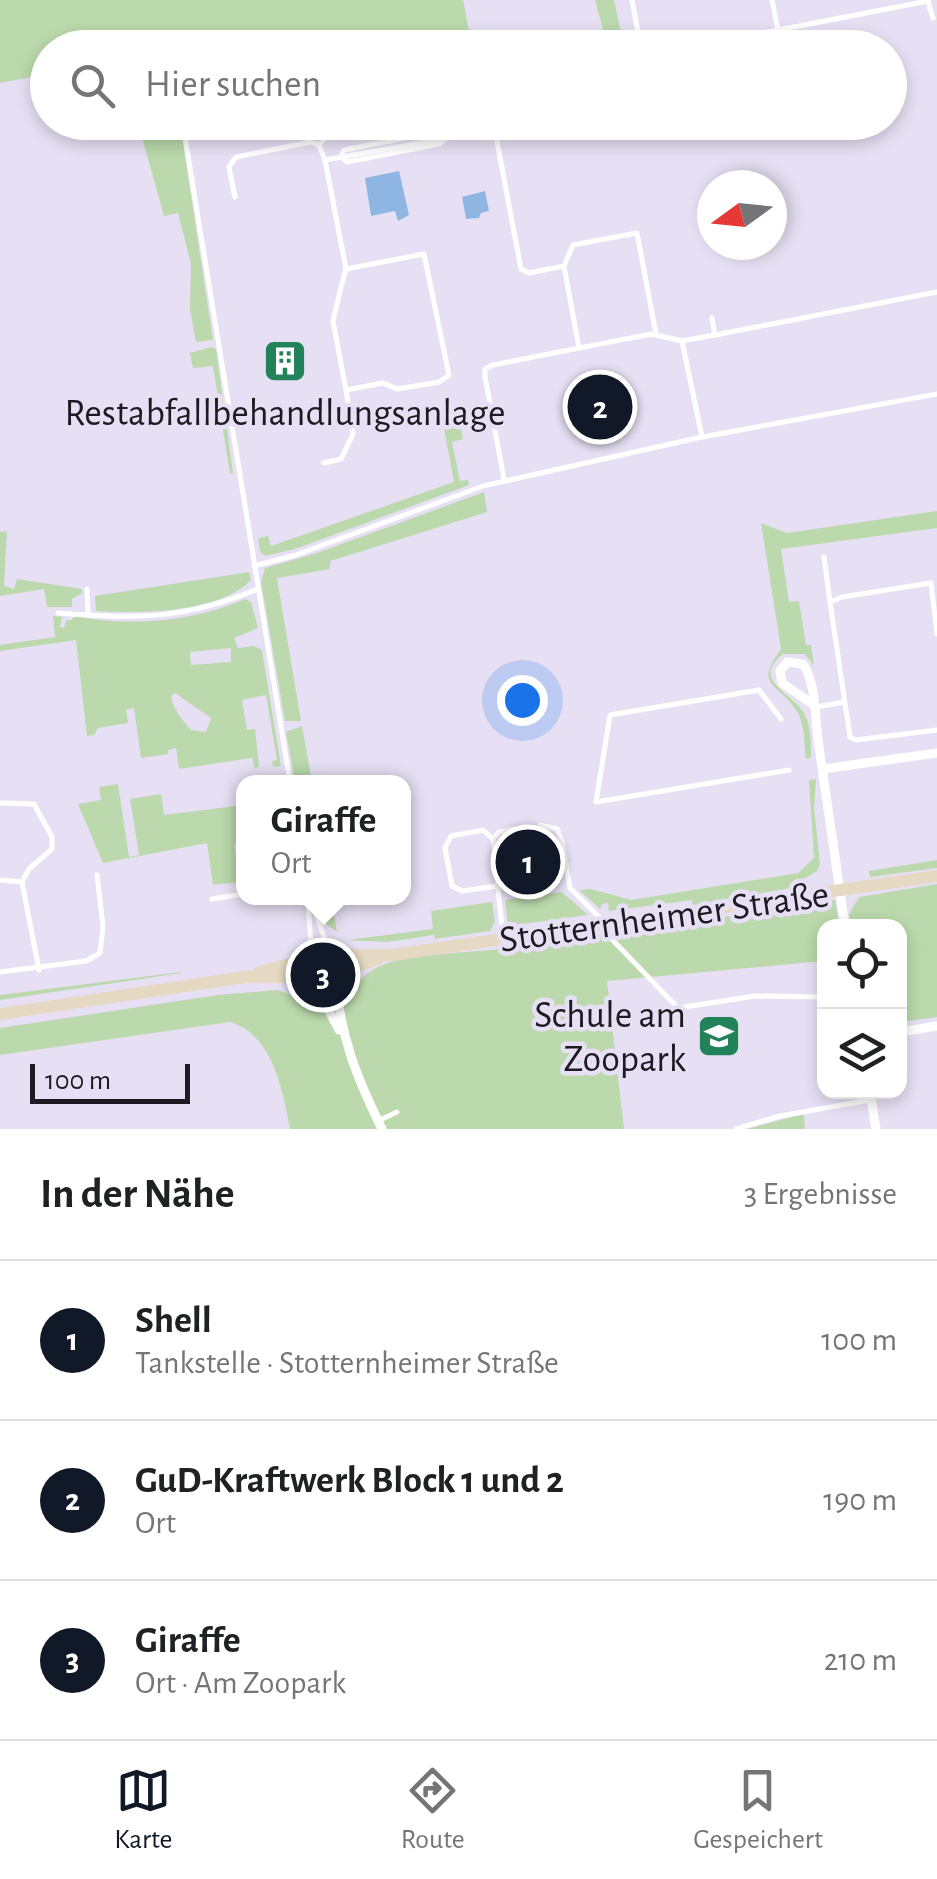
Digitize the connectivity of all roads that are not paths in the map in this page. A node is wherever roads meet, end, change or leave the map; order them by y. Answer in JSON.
{"nodes":[{"id":1,"x":632,"y":0,"type":"edge"},
{"id":2,"x":772,"y":0,"type":"edge"},
{"id":3,"x":928,"y":1,"type":"edge"},
{"id":4,"x":933,"y":18,"type":"dead end"},
{"id":5,"x":638,"y":30,"type":"edge"},
{"id":6,"x":778,"y":30,"type":"joint"},
{"id":7,"x":185,"y":140,"type":"edge"},
{"id":8,"x":323,"y":140,"type":"edge"},
{"id":9,"x":395,"y":140,"type":"edge"},
{"id":10,"x":444,"y":140,"type":"edge"},
{"id":11,"x":497,"y":140,"type":"edge"},
{"id":12,"x":319,"y":145,"type":"junction"},
{"id":13,"x":340,"y":157,"type":"junction"},
{"id":14,"x":324,"y":160,"type":"junction"},
{"id":15,"x":234,"y":197,"type":"dead end"},
{"id":16,"x":564,"y":266,"type":"junction"},
{"id":17,"x":346,"y":269,"type":"junction"},
{"id":18,"x":937,"y":292,"type":"edge"},
{"id":19,"x":712,"y":318,"type":"dead end"},
{"id":20,"x":656,"y":334,"type":"junction"},
{"id":21,"x":715,"y":335,"type":"junction"},
{"id":22,"x":682,"y":341,"type":"junction"},
{"id":23,"x":579,"y":348,"type":"junction"},
{"id":24,"x":346,"y":390,"type":"junction"},
{"id":25,"x":937,"y":394,"type":"edge"},
{"id":26,"x":702,"y":437,"type":"junction"},
{"id":27,"x":324,"y":463,"type":"dead end"},
{"id":28,"x":505,"y":480,"type":"junction"},
{"id":29,"x":241,"y":484,"type":"junction"},
{"id":30,"x":232,"y":485,"type":"dead end"},
{"id":31,"x":252,"y":556,"type":"junction"},
{"id":32,"x":243,"y":557,"type":"dead end"},
{"id":33,"x":824,"y":557,"type":"dead end"},
{"id":34,"x":254,"y":566,"type":"junction"},
{"id":35,"x":258,"y":588,"type":"junction"},
{"id":36,"x":87,"y":589,"type":"dead end"},
{"id":37,"x":830,"y":602,"type":"junction"},
{"id":38,"x":58,"y":613,"type":"dead end"},
{"id":39,"x":88,"y":615,"type":"junction"},
{"id":40,"x":937,"y":634,"type":"edge"},
{"id":41,"x":843,"y":702,"type":"junction"},
{"id":42,"x":814,"y":706,"type":"junction"},
{"id":43,"x":781,"y":719,"type":"dead end"},
{"id":44,"x":937,"y":730,"type":"edge"},
{"id":45,"x":937,"y":753,"type":"edge"},
{"id":46,"x":822,"y":769,"type":"junction"},
{"id":47,"x":789,"y":770,"type":"dead end"},
{"id":48,"x":289,"y":775,"type":"edge"},
{"id":49,"x":0,"y":803,"type":"edge"},
{"id":50,"x":540,"y":825,"type":"dead end"},
{"id":51,"x":514,"y":829,"type":"dead end"},
{"id":52,"x":493,"y":839,"type":"junction"},
{"id":53,"x":566,"y":866,"type":"junction"},
{"id":54,"x":550,"y":869,"type":"dead end"},
{"id":55,"x":96,"y":875,"type":"dead end"},
{"id":56,"x":509,"y":875,"type":"dead end"},
{"id":57,"x":937,"y":876,"type":"edge"},
{"id":58,"x":496,"y":877,"type":"junction"},
{"id":59,"x":0,"y":880,"type":"edge"},
{"id":60,"x":22,"y":882,"type":"junction"},
{"id":61,"x":497,"y":886,"type":"junction"},
{"id":62,"x":840,"y":890,"type":"junction"},
{"id":63,"x":236,"y":895,"type":"edge"},
{"id":64,"x":212,"y":899,"type":"dead end"},
{"id":65,"x":309,"y":905,"type":"edge"},
{"id":66,"x":312,"y":905,"type":"edge"},
{"id":67,"x":844,"y":919,"type":"edge"},
{"id":68,"x":603,"y":925,"type":"junction"},
{"id":69,"x":504,"y":940,"type":"junction"},
{"id":70,"x":326,"y":945,"type":"junction"},
{"id":71,"x":311,"y":946,"type":"junction"},
{"id":72,"x":340,"y":955,"type":"junction"},
{"id":73,"x":392,"y":955,"type":"junction"},
{"id":74,"x":298,"y":961,"type":"junction"},
{"id":75,"x":39,"y":970,"type":"junction"},
{"id":76,"x":0,"y":972,"type":"edge"},
{"id":77,"x":339,"y":976,"type":"junction"},
{"id":78,"x":245,"y":977,"type":"junction"},
{"id":79,"x":301,"y":977,"type":"junction"},
{"id":80,"x":317,"y":988,"type":"junction"},
{"id":81,"x":817,"y":998,"type":"edge"},
{"id":82,"x":0,"y":1014,"type":"edge"},
{"id":83,"x":937,"y":1026,"type":"edge"},
{"id":84,"x":907,"y":1031,"type":"edge"},
{"id":85,"x":343,"y":1039,"type":"junction"},
{"id":86,"x":857,"y":1099,"type":"edge"},
{"id":87,"x":871,"y":1099,"type":"edge"},
{"id":88,"x":397,"y":1112,"type":"dead end"},
{"id":89,"x":380,"y":1125,"type":"edge"},
{"id":90,"x":736,"y":1129,"type":"edge"},
{"id":91,"x":876,"y":1129,"type":"edge"}],
"edges":[{"from":1,"to":5,"type":"lane"},
{"from":2,"to":6,"type":"lane"},
{"from":3,"to":4,"type":"lane"},
{"from":3,"to":6,"type":"lane"},
{"from":7,"to":29,"type":"lane"},
{"from":8,"to":12,"type":"lane"},
{"from":9,"to":13,"type":"lane"},
{"from":10,"to":13,"type":"lane"},
{"from":11,"to":16,"type":"lane"},
{"from":12,"to":14,"type":"lane"},
{"from":12,"to":15,"type":"lane"},
{"from":13,"to":14,"type":"lane"},
{"from":14,"to":17,"type":"lane"},
{"from":16,"to":20,"type":"lane"},
{"from":16,"to":23,"type":"lane"},
{"from":17,"to":24,"type":"lane"},
{"from":17,"to":24,"type":"lane"},
{"from":18,"to":21,"type":"lane"},
{"from":19,"to":21,"type":"lane"},
{"from":20,"to":22,"type":"lane"},
{"from":20,"to":23,"type":"lane"},
{"from":21,"to":22,"type":"lane"},
{"from":22,"to":26,"type":"lane"},
{"from":23,"to":28,"type":"lane"},
{"from":24,"to":27,"type":"lane"},
{"from":25,"to":26,"type":"lane"},
{"from":26,"to":28,"type":"lane"},
{"from":28,"to":34,"type":"lane"},
{"from":29,"to":30,"type":"lane"},
{"from":29,"to":31,"type":"lane"},
{"from":31,"to":32,"type":"lane"},
{"from":31,"to":34,"type":"lane"},
{"from":33,"to":37,"type":"lane"},
{"from":34,"to":35,"type":"lane"},
{"from":35,"to":39,"type":"lane"},
{"from":35,"to":48,"type":"lane"},
{"from":36,"to":39,"type":"lane"},
{"from":37,"to":40,"type":"lane"},
{"from":37,"to":41,"type":"lane"},
{"from":38,"to":39,"type":"lane"},
{"from":41,"to":42,"type":"lane"},
{"from":41,"to":44,"type":"lane"},
{"from":42,"to":42,"type":"street"},
{"from":42,"to":46,"type":"street"},
{"from":43,"to":47,"type":"lane"},
{"from":45,"to":46,"type":"street"},
{"from":46,"to":62,"type":"street"},
{"from":49,"to":60,"type":"lane"},
{"from":50,"to":53,"type":"lane"},
{"from":51,"to":52,"type":"lane"},
{"from":52,"to":58,"type":"lane"},
{"from":52,"to":61,"type":"lane"},
{"from":53,"to":54,"type":"lane"},
{"from":53,"to":68,"type":"lane"},
{"from":55,"to":75,"type":"lane"},
{"from":56,"to":58,"type":"lane"},
{"from":57,"to":62,"type":"main road","name":"Stotternheimer Straße"},
{"from":58,"to":61,"type":"lane"},
{"from":59,"to":60,"type":"lane"},
{"from":60,"to":75,"type":"lane"},
{"from":61,"to":69,"type":"lane"},
{"from":62,"to":67,"type":"street"},
{"from":62,"to":68,"type":"main road","name":"Stotternheimer Straße"},
{"from":63,"to":64,"type":"lane"},
{"from":65,"to":71,"type":"lane"},
{"from":66,"to":70,"type":"lane"},
{"from":68,"to":69,"type":"main road","name":"Stotternheimer Straße"},
{"from":68,"to":81,"type":"lane"},
{"from":69,"to":73,"type":"main road","name":"Stotternheimer Straße"},
{"from":70,"to":71,"type":"main road"},
{"from":70,"to":72,"type":"main road"},
{"from":71,"to":74,"type":"main road"},
{"from":72,"to":73,"type":"main road"},
{"from":72,"to":77,"type":"main road"},
{"from":73,"to":77,"type":"main road"},
{"from":74,"to":77,"type":"lane"},
{"from":74,"to":78,"type":"main road"},
{"from":74,"to":79,"type":"main road"},
{"from":75,"to":76,"type":"lane"},
{"from":77,"to":80,"type":"main road"},
{"from":77,"to":85,"type":"street"},
{"from":78,"to":79,"type":"main road"},
{"from":78,"to":82,"type":"main road"},
{"from":79,"to":80,"type":"main road"},
{"from":80,"to":85,"type":"street"},
{"from":83,"to":84,"type":"street"},
{"from":85,"to":89,"type":"street"},
{"from":86,"to":90,"type":"lane"},
{"from":87,"to":91,"type":"street"},
{"from":88,"to":89,"type":"lane"}]}
